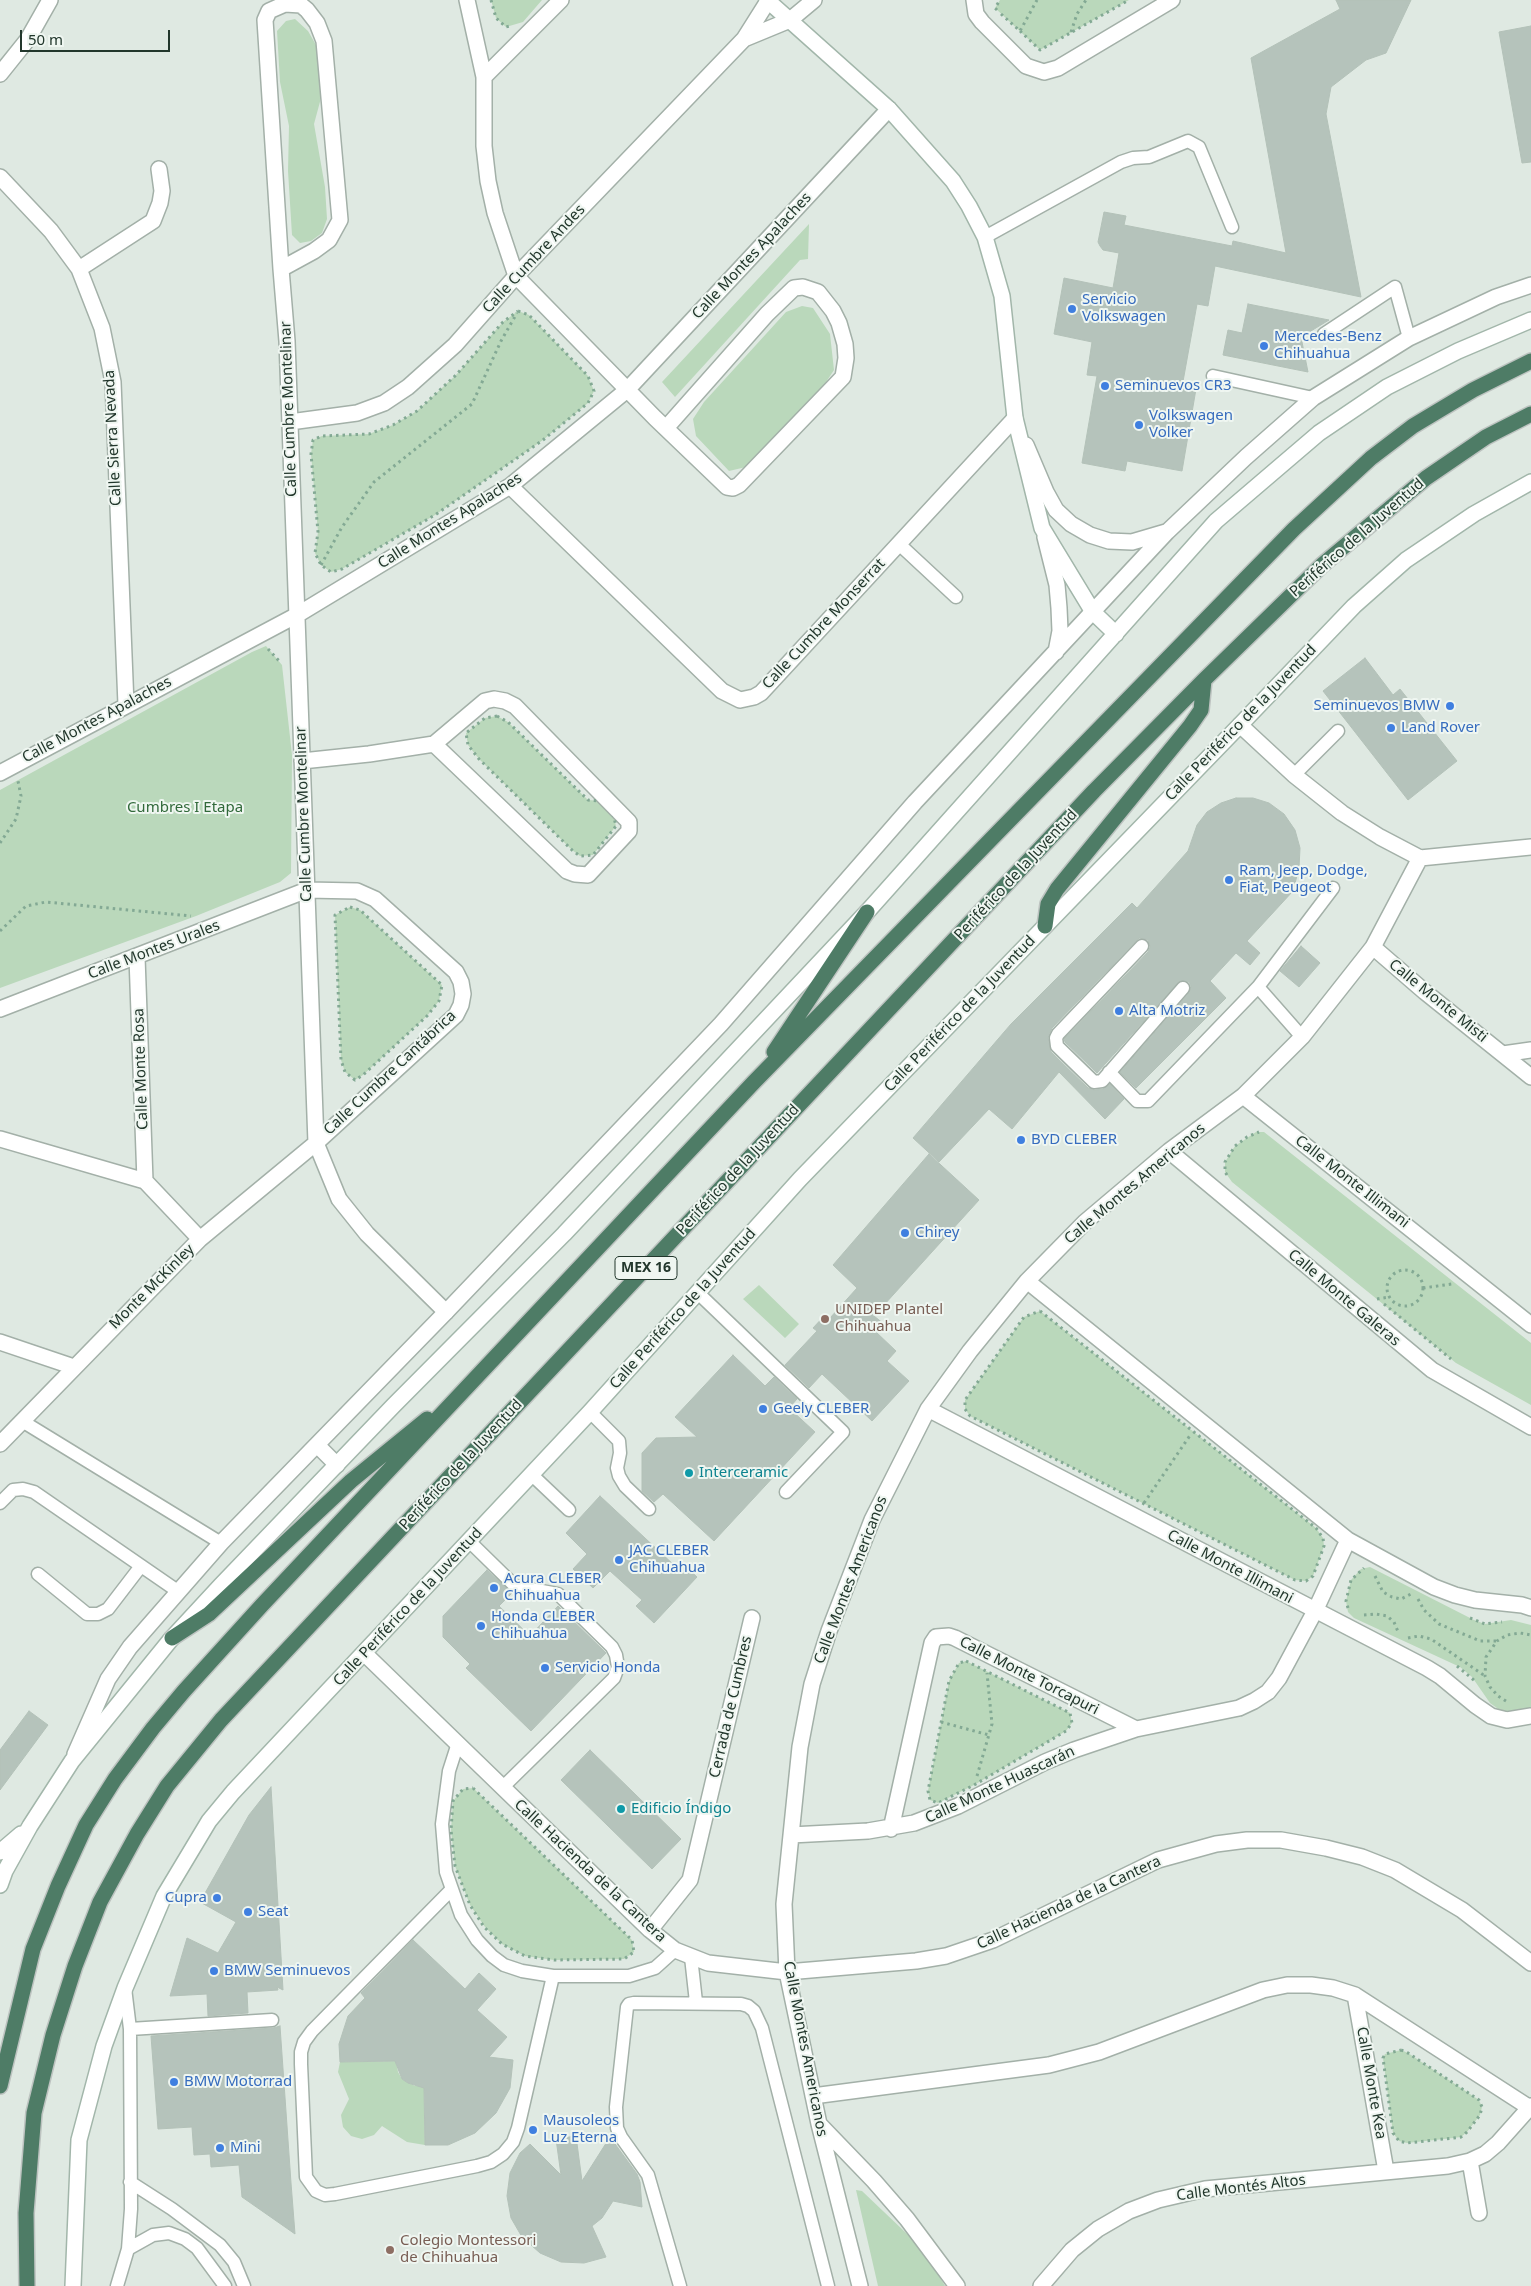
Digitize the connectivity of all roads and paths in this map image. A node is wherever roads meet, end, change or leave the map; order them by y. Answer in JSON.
{"nodes":[{"id":1,"x":50,"y":0,"type":"edge"},
{"id":2,"x":467,"y":0,"type":"edge"},
{"id":3,"x":491,"y":0,"type":"edge"},
{"id":4,"x":561,"y":0,"type":"edge"},
{"id":5,"x":768,"y":0,"type":"edge"},
{"id":6,"x":814,"y":0,"type":"edge"},
{"id":7,"x":974,"y":0,"type":"edge"},
{"id":8,"x":1000,"y":0,"type":"edge"},
{"id":9,"x":1037,"y":0,"type":"edge"},
{"id":10,"x":1086,"y":0,"type":"edge"},
{"id":11,"x":1129,"y":0,"type":"edge"},
{"id":12,"x":1172,"y":0,"type":"edge"},
{"id":13,"x":790,"y":20,"type":"junction"},
{"id":14,"x":506,"y":27,"type":"dead end"},
{"id":15,"x":1020,"y":31,"type":"junction"},
{"id":16,"x":1070,"y":32,"type":"junction"},
{"id":17,"x":744,"y":39,"type":"junction"},
{"id":18,"x":0,"y":74,"type":"edge"},
{"id":19,"x":484,"y":77,"type":"junction"},
{"id":20,"x":889,"y":109,"type":"junction"},
{"id":21,"x":159,"y":169,"type":"dead end"},
{"id":22,"x":0,"y":177,"type":"edge"},
{"id":23,"x":1232,"y":227,"type":"dead end"},
{"id":24,"x":985,"y":237,"type":"junction"},
{"id":25,"x":79,"y":269,"type":"junction"},
{"id":26,"x":281,"y":269,"type":"junction"},
{"id":27,"x":516,"y":276,"type":"junction"},
{"id":28,"x":1531,"y":285,"type":"edge"},
{"id":29,"x":518,"y":310,"type":"junction"},
{"id":30,"x":1531,"y":320,"type":"edge"},
{"id":31,"x":1324,"y":334,"type":"dead end"},
{"id":32,"x":1409,"y":338,"type":"junction"},
{"id":33,"x":1531,"y":361,"type":"edge"},
{"id":34,"x":1212,"y":376,"type":"dead end"},
{"id":35,"x":627,"y":390,"type":"junction"},
{"id":36,"x":1313,"y":398,"type":"junction"},
{"id":37,"x":1531,"y":414,"type":"edge"},
{"id":38,"x":1015,"y":418,"type":"junction"},
{"id":39,"x":290,"y":422,"type":"junction"},
{"id":40,"x":666,"y":428,"type":"junction"},
{"id":41,"x":1531,"y":482,"type":"edge"},
{"id":42,"x":510,"y":486,"type":"junction"},
{"id":43,"x":1042,"y":528,"type":"junction"},
{"id":44,"x":1168,"y":532,"type":"junction"},
{"id":45,"x":899,"y":544,"type":"junction"},
{"id":46,"x":320,"y":565,"type":"junction"},
{"id":47,"x":956,"y":597,"type":"dead end"},
{"id":48,"x":1093,"y":612,"type":"junction"},
{"id":49,"x":297,"y":616,"type":"junction"},
{"id":50,"x":1116,"y":634,"type":"junction"},
{"id":51,"x":266,"y":646,"type":"dead end"},
{"id":52,"x":1056,"y":652,"type":"junction"},
{"id":53,"x":282,"y":665,"type":"dead end"},
{"id":54,"x":1204,"y":680,"type":"junction"},
{"id":55,"x":126,"y":705,"type":"junction"},
{"id":56,"x":1240,"y":725,"type":"junction"},
{"id":57,"x":1338,"y":731,"type":"dead end"},
{"id":58,"x":434,"y":744,"type":"junction"},
{"id":59,"x":302,"y":761,"type":"junction"},
{"id":60,"x":0,"y":773,"type":"edge"},
{"id":61,"x":1294,"y":775,"type":"junction"},
{"id":62,"x":27,"y":776,"type":"dead end"},
{"id":63,"x":18,"y":781,"type":"junction"},
{"id":64,"x":12,"y":784,"type":"dead end"},
{"id":65,"x":0,"y":842,"type":"edge"},
{"id":66,"x":1531,"y":847,"type":"edge"},
{"id":67,"x":572,"y":850,"type":"joint"},
{"id":68,"x":1420,"y":858,"type":"junction"},
{"id":69,"x":1333,"y":888,"type":"dead end"},
{"id":70,"x":307,"y":890,"type":"junction"},
{"id":71,"x":867,"y":912,"type":"junction"},
{"id":72,"x":196,"y":916,"type":"dead end"},
{"id":73,"x":1045,"y":926,"type":"junction"},
{"id":74,"x":0,"y":931,"type":"edge"},
{"id":75,"x":1142,"y":946,"type":"dead end"},
{"id":76,"x":1373,"y":947,"type":"junction"},
{"id":77,"x":137,"y":957,"type":"junction"},
{"id":78,"x":1183,"y":988,"type":"dead end"},
{"id":79,"x":1258,"y":988,"type":"junction"},
{"id":80,"x":0,"y":1009,"type":"edge"},
{"id":81,"x":1302,"y":1036,"type":"junction"},
{"id":82,"x":1531,"y":1050,"type":"edge"},
{"id":83,"x":1503,"y":1054,"type":"junction"},
{"id":84,"x":345,"y":1072,"type":"joint"},
{"id":85,"x":1109,"y":1072,"type":"junction"},
{"id":86,"x":1531,"y":1077,"type":"edge"},
{"id":87,"x":754,"y":1082,"type":"junction"},
{"id":88,"x":1243,"y":1096,"type":"junction"},
{"id":89,"x":1264,"y":1132,"type":"dead end"},
{"id":90,"x":0,"y":1139,"type":"edge"},
{"id":91,"x":316,"y":1142,"type":"junction"},
{"id":92,"x":1169,"y":1151,"type":"junction"},
{"id":93,"x":1228,"y":1177,"type":"dead end"},
{"id":94,"x":145,"y":1181,"type":"junction"},
{"id":95,"x":200,"y":1240,"type":"junction"},
{"id":96,"x":1448,"y":1277,"type":"dead end"},
{"id":97,"x":1027,"y":1281,"type":"junction"},
{"id":98,"x":1423,"y":1288,"type":"junction"},
{"id":99,"x":698,"y":1293,"type":"junction"},
{"id":100,"x":1369,"y":1293,"type":"dead end"},
{"id":101,"x":1389,"y":1297,"type":"junction"},
{"id":102,"x":1377,"y":1299,"type":"junction"},
{"id":103,"x":446,"y":1312,"type":"junction"},
{"id":104,"x":1531,"y":1325,"type":"edge"},
{"id":105,"x":0,"y":1342,"type":"edge"},
{"id":106,"x":1456,"y":1363,"type":"dead end"},
{"id":107,"x":74,"y":1367,"type":"junction"},
{"id":108,"x":476,"y":1379,"type":"junction"},
{"id":109,"x":928,"y":1409,"type":"junction"},
{"id":110,"x":590,"y":1412,"type":"junction"},
{"id":111,"x":22,"y":1421,"type":"junction"},
{"id":112,"x":1531,"y":1427,"type":"edge"},
{"id":113,"x":1193,"y":1431,"type":"junction"},
{"id":114,"x":0,"y":1444,"type":"edge"},
{"id":115,"x":317,"y":1445,"type":"junction"},
{"id":116,"x":336,"y":1465,"type":"junction"},
{"id":117,"x":531,"y":1474,"type":"junction"},
{"id":118,"x":786,"y":1492,"type":"dead end"},
{"id":119,"x":0,"y":1502,"type":"edge"},
{"id":120,"x":1144,"y":1503,"type":"junction"},
{"id":121,"x":649,"y":1509,"type":"dead end"},
{"id":122,"x":569,"y":1510,"type":"dead end"},
{"id":123,"x":1348,"y":1540,"type":"junction"},
{"id":124,"x":469,"y":1541,"type":"junction"},
{"id":125,"x":221,"y":1543,"type":"junction"},
{"id":126,"x":141,"y":1566,"type":"junction"},
{"id":127,"x":1373,"y":1568,"type":"dead end"},
{"id":128,"x":38,"y":1574,"type":"dead end"},
{"id":129,"x":178,"y":1592,"type":"junction"},
{"id":130,"x":1531,"y":1608,"type":"edge"},
{"id":131,"x":1315,"y":1612,"type":"junction"},
{"id":132,"x":1359,"y":1616,"type":"dead end"},
{"id":133,"x":752,"y":1618,"type":"dead end"},
{"id":134,"x":1531,"y":1635,"type":"edge"},
{"id":135,"x":172,"y":1638,"type":"junction"},
{"id":136,"x":1497,"y":1641,"type":"junction"},
{"id":137,"x":365,"y":1654,"type":"junction"},
{"id":138,"x":987,"y":1672,"type":"junction"},
{"id":139,"x":1485,"y":1676,"type":"junction"},
{"id":140,"x":1508,"y":1702,"type":"dead end"},
{"id":141,"x":1531,"y":1716,"type":"edge"},
{"id":142,"x":941,"y":1722,"type":"junction"},
{"id":143,"x":1136,"y":1729,"type":"junction"},
{"id":144,"x":989,"y":1735,"type":"junction"},
{"id":145,"x":458,"y":1743,"type":"junction"},
{"id":146,"x":72,"y":1761,"type":"junction"},
{"id":147,"x":974,"y":1785,"type":"junction"},
{"id":148,"x":503,"y":1787,"type":"junction"},
{"id":149,"x":30,"y":1826,"type":"junction"},
{"id":150,"x":891,"y":1829,"type":"junction"},
{"id":151,"x":791,"y":1835,"type":"junction"},
{"id":152,"x":0,"y":1852,"type":"edge"},
{"id":153,"x":0,"y":1886,"type":"edge"},
{"id":154,"x":452,"y":1889,"type":"junction"},
{"id":155,"x":650,"y":1930,"type":"junction"},
{"id":156,"x":676,"y":1950,"type":"junction"},
{"id":157,"x":525,"y":1956,"type":"joint"},
{"id":158,"x":691,"y":1957,"type":"junction"},
{"id":159,"x":1531,"y":1963,"type":"edge"},
{"id":160,"x":787,"y":1972,"type":"junction"},
{"id":161,"x":553,"y":1976,"type":"junction"},
{"id":162,"x":125,"y":1988,"type":"junction"},
{"id":163,"x":1355,"y":1996,"type":"junction"},
{"id":164,"x":696,"y":2002,"type":"junction"},
{"id":165,"x":272,"y":2020,"type":"dead end"},
{"id":166,"x":130,"y":2029,"type":"junction"},
{"id":167,"x":0,"y":2086,"type":"edge"},
{"id":168,"x":813,"y":2096,"type":"junction"},
{"id":169,"x":1530,"y":2107,"type":"edge"},
{"id":170,"x":819,"y":2124,"type":"junction"},
{"id":171,"x":1393,"y":2133,"type":"joint"},
{"id":172,"x":1470,"y":2161,"type":"junction"},
{"id":173,"x":1386,"y":2171,"type":"junction"},
{"id":174,"x":130,"y":2182,"type":"junction"},
{"id":175,"x":1478,"y":2213,"type":"dead end"},
{"id":176,"x":128,"y":2249,"type":"junction"},
{"id":177,"x":27,"y":2286,"type":"edge"},
{"id":178,"x":73,"y":2286,"type":"edge"},
{"id":179,"x":117,"y":2286,"type":"edge"},
{"id":180,"x":225,"y":2286,"type":"edge"},
{"id":181,"x":244,"y":2286,"type":"edge"},
{"id":182,"x":680,"y":2286,"type":"edge"},
{"id":183,"x":828,"y":2286,"type":"edge"},
{"id":184,"x":860,"y":2286,"type":"edge"},
{"id":185,"x":957,"y":2286,"type":"edge"},
{"id":186,"x":1041,"y":2286,"type":"edge"}],
"edges":[{"from":1,"to":18,"type":"street"},
{"from":2,"to":19,"type":"street"},
{"from":3,"to":14,"type":"path"},
{"from":4,"to":19,"type":"street"},
{"from":5,"to":13,"type":"street"},
{"from":5,"to":17,"type":"street","name":"Calle Cumbre Andes"},
{"from":6,"to":13,"type":"street","name":"Calle Cumbre Andes"},
{"from":7,"to":12,"type":"street"},
{"from":8,"to":15,"type":"path"},
{"from":9,"to":15,"type":"path"},
{"from":10,"to":16,"type":"path"},
{"from":11,"to":16,"type":"path"},
{"from":13,"to":17,"type":"street","name":"Calle Cumbre Andes"},
{"from":13,"to":20,"type":"street"},
{"from":15,"to":16,"type":"path"},
{"from":17,"to":27,"type":"street","name":"Calle Cumbre Andes"},
{"from":19,"to":27,"type":"street"},
{"from":20,"to":24,"type":"street"},
{"from":20,"to":35,"type":"street","name":"Calle Montes Apalaches"},
{"from":21,"to":25,"type":"street"},
{"from":22,"to":25,"type":"street","name":"Calle Sierra Nevada"},
{"from":23,"to":24,"type":"lane"},
{"from":24,"to":38,"type":"street"},
{"from":25,"to":55,"type":"street","name":"Calle Sierra Nevada"},
{"from":26,"to":26,"type":"street","name":"Calle Cumbre Montelinar"},
{"from":26,"to":39,"type":"street","name":"Calle Cumbre Montelinar"},
{"from":27,"to":35,"type":"street"},
{"from":27,"to":39,"type":"street","name":"Calle Cumbre Andes"},
{"from":28,"to":32,"type":"street"},
{"from":29,"to":46,"type":"path"},
{"from":29,"to":46,"type":"path"},
{"from":29,"to":46,"type":"path"},
{"from":30,"to":50,"type":"street"},
{"from":31,"to":32,"type":"lane"},
{"from":32,"to":36,"type":"street"},
{"from":33,"to":87,"type":"highway","number":"MEX 16"},
{"from":34,"to":36,"type":"lane"},
{"from":35,"to":40,"type":"street"},
{"from":35,"to":42,"type":"street","name":"Calle Montes Apalaches"},
{"from":36,"to":44,"type":"street"},
{"from":37,"to":54,"type":"highway","name":"Periférico de la Juventud","number":"MEX 16"},
{"from":38,"to":43,"type":"street"},
{"from":38,"to":44,"type":"street"},
{"from":38,"to":45,"type":"street","name":"Calle Cumbre Monserrat"},
{"from":39,"to":49,"type":"street","name":"Calle Cumbre Montelinar"},
{"from":40,"to":40,"type":"street"},
{"from":41,"to":56,"type":"street","name":"Calle Periférico de la Juventud"},
{"from":42,"to":45,"type":"street","name":"Calle Cumbre Monserrat"},
{"from":42,"to":49,"type":"street","name":"Calle Montes Apalaches"},
{"from":43,"to":48,"type":"street"},
{"from":43,"to":52,"type":"street"},
{"from":44,"to":48,"type":"street"},
{"from":45,"to":47,"type":"lane"},
{"from":48,"to":50,"type":"street"},
{"from":48,"to":52,"type":"street"},
{"from":49,"to":55,"type":"street","name":"Calle Montes Apalaches"},
{"from":49,"to":59,"type":"street","name":"Calle Cumbre Montelinar"},
{"from":50,"to":71,"type":"street"},
{"from":51,"to":53,"type":"path"},
{"from":52,"to":103,"type":"street"},
{"from":54,"to":73,"type":"highway"},
{"from":54,"to":177,"type":"highway","name":"Periférico de la Juventud","number":"MEX 16"},
{"from":55,"to":60,"type":"street","name":"Calle Montes Apalaches"},
{"from":56,"to":61,"type":"street"},
{"from":56,"to":73,"type":"street","name":"Calle Periférico de la Juventud"},
{"from":57,"to":61,"type":"lane"},
{"from":58,"to":58,"type":"street"},
{"from":58,"to":59,"type":"street"},
{"from":59,"to":70,"type":"street","name":"Calle Cumbre Montelinar"},
{"from":61,"to":68,"type":"street"},
{"from":62,"to":63,"type":"path"},
{"from":63,"to":64,"type":"path"},
{"from":63,"to":65,"type":"path"},
{"from":66,"to":68,"type":"street"},
{"from":67,"to":67,"type":"path"},
{"from":68,"to":76,"type":"street","name":"Calle Montes Americanos"},
{"from":69,"to":79,"type":"lane"},
{"from":70,"to":77,"type":"street","name":"Calle Montes Urales"},
{"from":70,"to":91,"type":"street","name":"Calle Cumbre Montelinar"},
{"from":70,"to":91,"type":"street","name":"Calle Cumbre Cantábrica"},
{"from":71,"to":87,"type":"highway"},
{"from":71,"to":116,"type":"street"},
{"from":72,"to":74,"type":"path"},
{"from":73,"to":99,"type":"street","name":"Calle Periférico de la Juventud"},
{"from":75,"to":85,"type":"lane"},
{"from":76,"to":81,"type":"street","name":"Calle Montes Americanos"},
{"from":76,"to":83,"type":"street","name":"Calle Monte Misti"},
{"from":77,"to":80,"type":"street","name":"Calle Montes Urales"},
{"from":77,"to":94,"type":"street","name":"Calle Monte Rosa"},
{"from":78,"to":85,"type":"lane"},
{"from":79,"to":81,"type":"lane"},
{"from":79,"to":85,"type":"lane"},
{"from":81,"to":88,"type":"street","name":"Calle Montes Americanos"},
{"from":82,"to":83,"type":"street"},
{"from":83,"to":86,"type":"street","name":"Calle Monte Misti"},
{"from":84,"to":84,"type":"path"},
{"from":87,"to":108,"type":"highway","number":"MEX 16"},
{"from":88,"to":92,"type":"street","name":"Calle Montes Americanos"},
{"from":88,"to":104,"type":"street","name":"Calle Monte Illimani"},
{"from":89,"to":93,"type":"path"},
{"from":90,"to":94,"type":"street"},
{"from":91,"to":95,"type":"street","name":"Monte McKinley"},
{"from":91,"to":103,"type":"street","name":"Calle Cumbre Montelinar"},
{"from":92,"to":97,"type":"street","name":"Calle Montes Americanos"},
{"from":92,"to":112,"type":"street","name":"Calle Monte Galeras"},
{"from":94,"to":95,"type":"street"},
{"from":95,"to":107,"type":"street","name":"Monte McKinley"},
{"from":96,"to":98,"type":"path"},
{"from":97,"to":109,"type":"street","name":"Calle Montes Americanos"},
{"from":97,"to":123,"type":"street"},
{"from":98,"to":101,"type":"path"},
{"from":98,"to":101,"type":"path"},
{"from":99,"to":110,"type":"street","name":"Calle Periférico de la Juventud"},
{"from":99,"to":118,"type":"lane"},
{"from":100,"to":102,"type":"path"},
{"from":101,"to":102,"type":"path"},
{"from":102,"to":106,"type":"path"},
{"from":103,"to":115,"type":"street"},
{"from":105,"to":107,"type":"street"},
{"from":107,"to":111,"type":"street","name":"Monte McKinley"},
{"from":108,"to":135,"type":"highway"},
{"from":108,"to":167,"type":"highway","number":"MEX 16"},
{"from":109,"to":131,"type":"street","name":"Calle Monte Illimani"},
{"from":109,"to":151,"type":"street","name":"Calle Montes Americanos"},
{"from":110,"to":117,"type":"street","name":"Calle Periférico de la Juventud"},
{"from":110,"to":121,"type":"lane"},
{"from":111,"to":114,"type":"street","name":"Monte McKinley"},
{"from":111,"to":125,"type":"lane"},
{"from":113,"to":120,"type":"path"},
{"from":113,"to":120,"type":"path"},
{"from":113,"to":120,"type":"path"},
{"from":115,"to":116,"type":"street"},
{"from":115,"to":125,"type":"street"},
{"from":116,"to":135,"type":"street"},
{"from":117,"to":122,"type":"lane"},
{"from":117,"to":124,"type":"street","name":"Calle Periférico de la Juventud"},
{"from":119,"to":126,"type":"lane"},
{"from":123,"to":130,"type":"street"},
{"from":123,"to":131,"type":"street","name":"Calle Monte Huascarán"},
{"from":124,"to":137,"type":"street","name":"Calle Periférico de la Juventud"},
{"from":124,"to":148,"type":"lane"},
{"from":125,"to":129,"type":"street"},
{"from":126,"to":128,"type":"lane"},
{"from":126,"to":129,"type":"lane"},
{"from":127,"to":136,"type":"path"},
{"from":129,"to":146,"type":"street"},
{"from":131,"to":141,"type":"street","name":"Calle Monte Illimani"},
{"from":131,"to":143,"type":"street","name":"Calle Monte Huascarán"},
{"from":132,"to":139,"type":"path"},
{"from":133,"to":155,"type":"street","name":"Cerrada de Cumbres"},
{"from":134,"to":136,"type":"path"},
{"from":135,"to":146,"type":"street"},
{"from":136,"to":139,"type":"path"},
{"from":137,"to":145,"type":"street","name":"Calle Hacienda de la Cantera"},
{"from":137,"to":162,"type":"street","name":"Calle Periférico de la Juventud"},
{"from":138,"to":142,"type":"path"},
{"from":138,"to":144,"type":"path"},
{"from":138,"to":147,"type":"path"},
{"from":139,"to":140,"type":"path"},
{"from":142,"to":144,"type":"path"},
{"from":142,"to":147,"type":"path"},
{"from":143,"to":150,"type":"street","name":"Calle Monte Huascarán"},
{"from":143,"to":150,"type":"street","name":"Calle Monte Torcapuri"},
{"from":144,"to":147,"type":"path"},
{"from":145,"to":148,"type":"street","name":"Calle Hacienda de la Cantera"},
{"from":145,"to":154,"type":"lane"},
{"from":146,"to":149,"type":"street"},
{"from":148,"to":155,"type":"street","name":"Calle Hacienda de la Cantera"},
{"from":149,"to":152,"type":"street"},
{"from":149,"to":153,"type":"street"},
{"from":150,"to":151,"type":"street","name":"Calle Monte Huascarán"},
{"from":151,"to":160,"type":"street","name":"Calle Montes Americanos"},
{"from":154,"to":161,"type":"lane"},
{"from":154,"to":161,"type":"lane"},
{"from":155,"to":156,"type":"street","name":"Calle Hacienda de la Cantera"},
{"from":156,"to":158,"type":"street","name":"Calle Hacienda de la Cantera"},
{"from":156,"to":161,"type":"lane"},
{"from":157,"to":157,"type":"path"},
{"from":158,"to":160,"type":"street","name":"Calle Hacienda de la Cantera"},
{"from":158,"to":164,"type":"lane"},
{"from":159,"to":160,"type":"street","name":"Calle Hacienda de la Cantera"},
{"from":160,"to":168,"type":"street","name":"Calle Montes Americanos"},
{"from":162,"to":166,"type":"lane"},
{"from":162,"to":178,"type":"street","name":"Calle Periférico de la Juventud"},
{"from":163,"to":168,"type":"street"},
{"from":163,"to":169,"type":"street"},
{"from":163,"to":173,"type":"street","name":"Calle Monte Kea"},
{"from":164,"to":182,"type":"lane"},
{"from":164,"to":183,"type":"lane"},
{"from":165,"to":166,"type":"lane"},
{"from":166,"to":174,"type":"lane"},
{"from":168,"to":170,"type":"street","name":"Calle Montes Americanos"},
{"from":169,"to":172,"type":"street","name":"Calle Montés Altos"},
{"from":170,"to":184,"type":"street","name":"Calle Montes Americanos"},
{"from":170,"to":185,"type":"street"},
{"from":171,"to":171,"type":"path"},
{"from":172,"to":173,"type":"street","name":"Calle Montés Altos"},
{"from":172,"to":175,"type":"street"},
{"from":173,"to":186,"type":"street","name":"Calle Montés Altos"},
{"from":174,"to":176,"type":"lane"},
{"from":174,"to":181,"type":"lane"},
{"from":176,"to":179,"type":"lane"},
{"from":176,"to":180,"type":"lane"}]}
